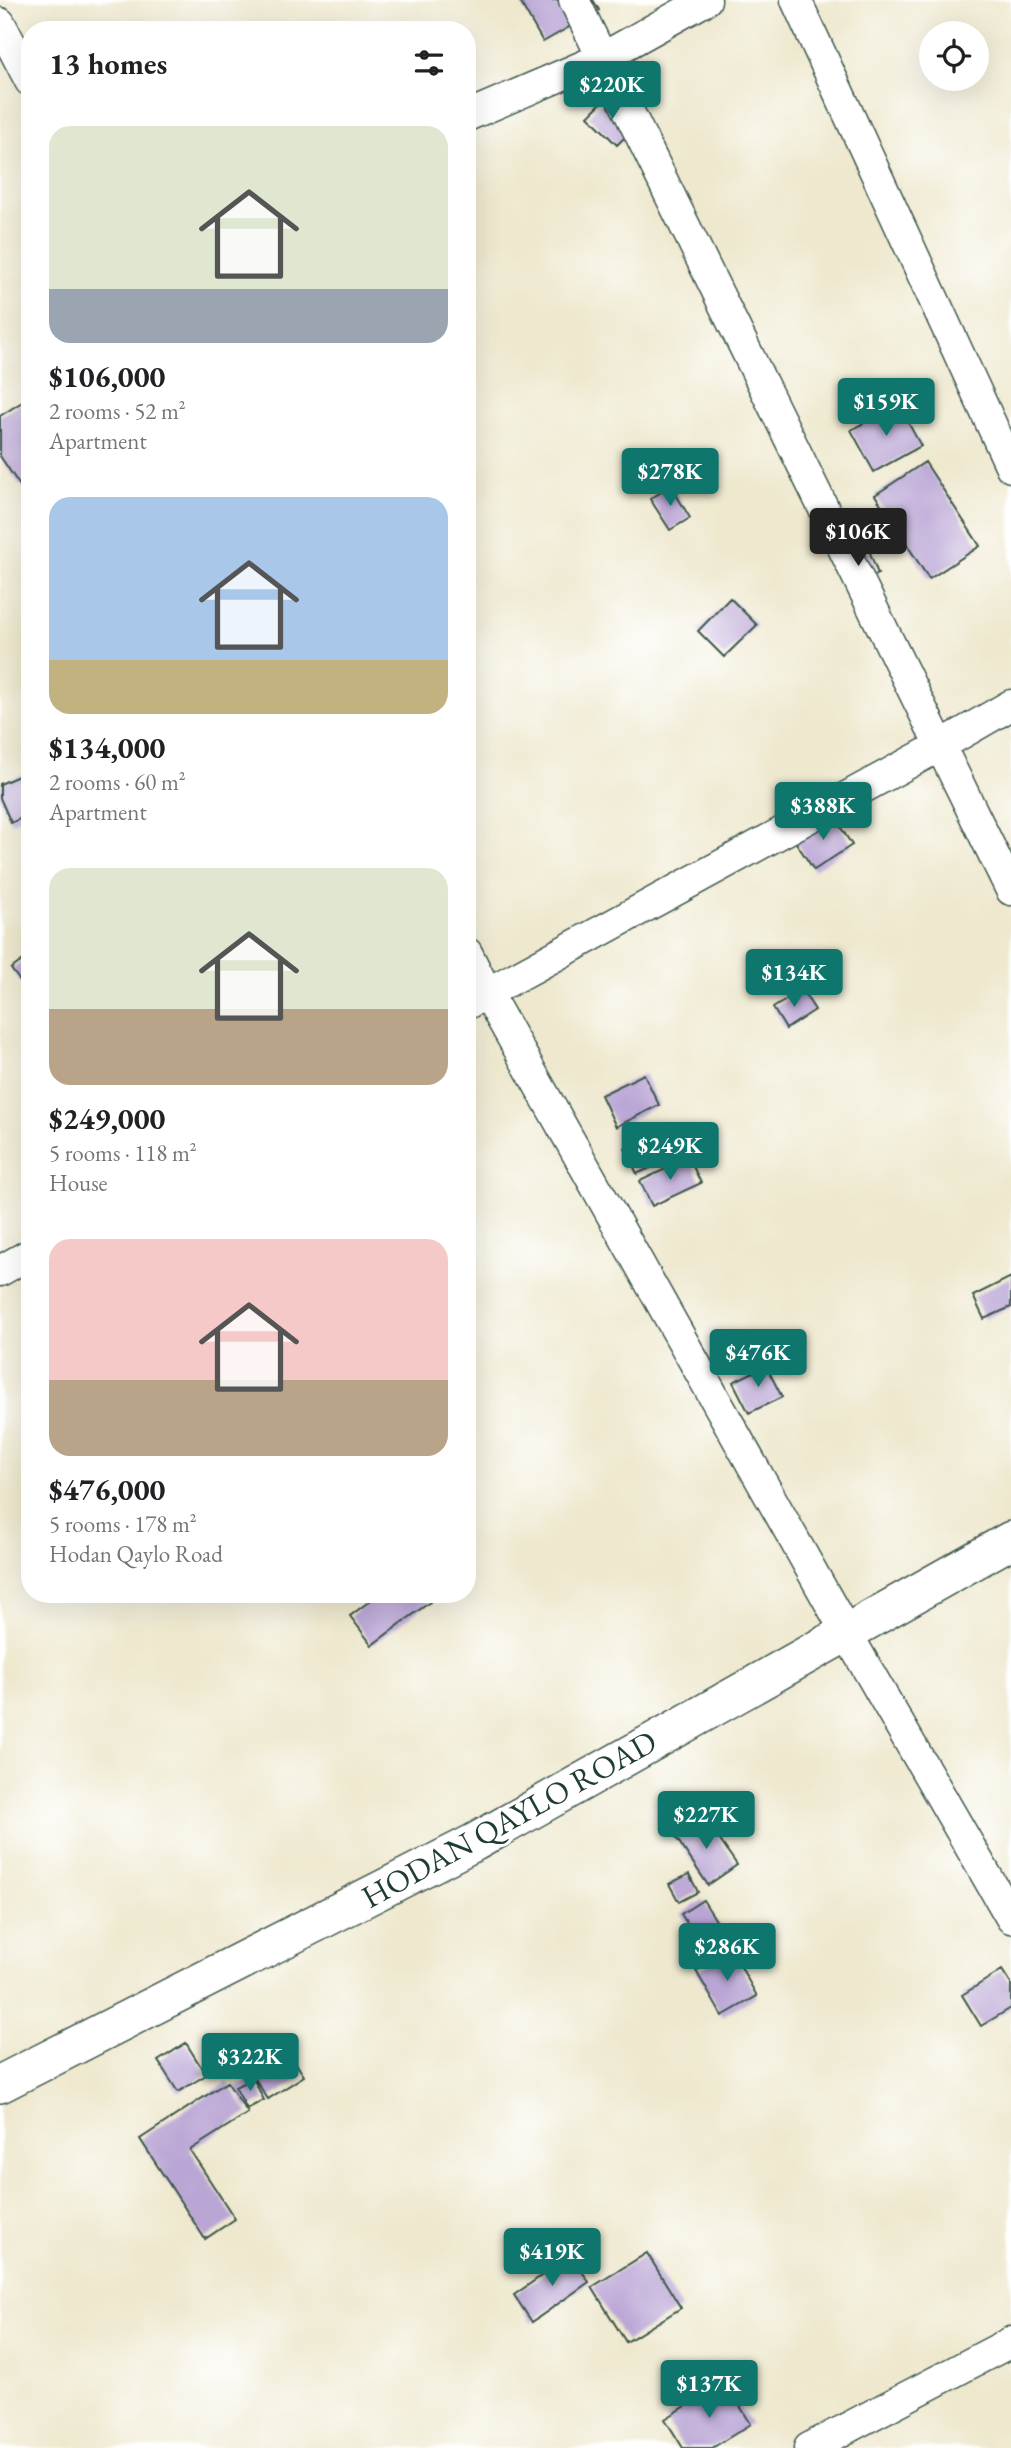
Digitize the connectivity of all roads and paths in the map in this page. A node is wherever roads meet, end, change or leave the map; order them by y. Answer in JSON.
{"nodes":[{"id":1,"x":574,"y":0,"type":"edge"},
{"id":2,"x":706,"y":0,"type":"edge"},
{"id":3,"x":796,"y":0,"type":"edge"},
{"id":4,"x":0,"y":23,"type":"edge"},
{"id":5,"x":602,"y":58,"type":"junction"},
{"id":6,"x":21,"y":64,"type":"edge"},
{"id":7,"x":476,"y":112,"type":"edge"},
{"id":8,"x":1011,"y":467,"type":"edge"},
{"id":9,"x":1011,"y":705,"type":"edge"},
{"id":10,"x":940,"y":746,"type":"junction"},
{"id":11,"x":1011,"y":890,"type":"edge"},
{"id":12,"x":477,"y":999,"type":"edge"},
{"id":13,"x":21,"y":1259,"type":"edge"},
{"id":14,"x":0,"y":1271,"type":"edge"},
{"id":15,"x":1011,"y":1540,"type":"edge"},
{"id":16,"x":846,"y":1632,"type":"junction"},
{"id":17,"x":1011,"y":1918,"type":"edge"},
{"id":18,"x":0,"y":2084,"type":"edge"},
{"id":19,"x":1011,"y":2342,"type":"edge"},
{"id":20,"x":809,"y":2448,"type":"edge"}],
"edges":[{"from":1,"to":5,"type":"street"},
{"from":2,"to":5,"type":"street"},
{"from":3,"to":8,"type":"street"},
{"from":4,"to":6,"type":"street"},
{"from":5,"to":7,"type":"street"},
{"from":5,"to":10,"type":"street"},
{"from":9,"to":10,"type":"street"},
{"from":10,"to":11,"type":"street"},
{"from":10,"to":12,"type":"street"},
{"from":12,"to":16,"type":"street"},
{"from":13,"to":14,"type":"street"},
{"from":15,"to":16,"type":"street","name":"HODAN QAYLO ROAD"},
{"from":16,"to":17,"type":"street"},
{"from":16,"to":18,"type":"street","name":"HODAN QAYLO ROAD"},
{"from":19,"to":20,"type":"street"}]}
